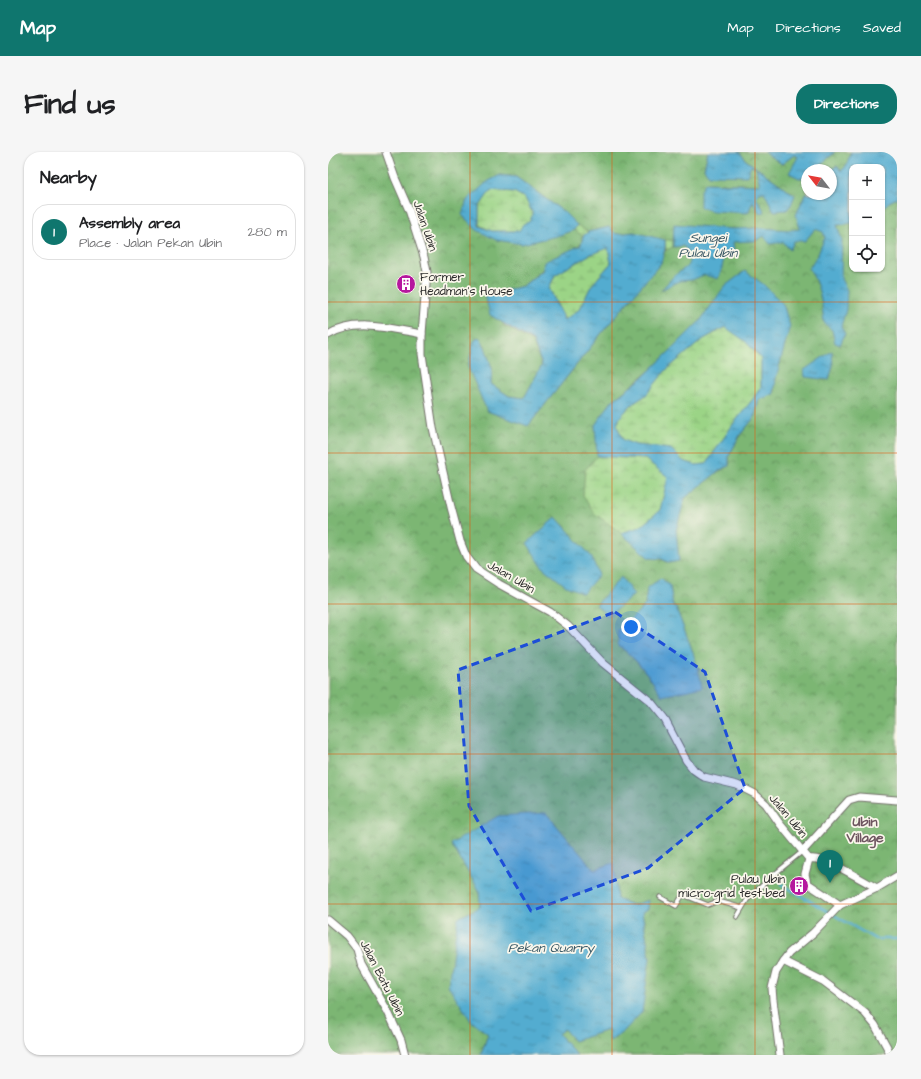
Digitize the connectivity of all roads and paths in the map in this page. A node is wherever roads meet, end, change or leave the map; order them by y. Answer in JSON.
{"nodes":[{"id":1,"x":386,"y":152,"type":"edge"},
{"id":2,"x":422,"y":334,"type":"junction"},
{"id":3,"x":328,"y":335,"type":"edge"},
{"id":4,"x":897,"y":800,"type":"edge"},
{"id":5,"x":803,"y":851,"type":"junction"},
{"id":6,"x":809,"y":859,"type":"junction"},
{"id":7,"x":897,"y":876,"type":"edge"},
{"id":8,"x":877,"y":888,"type":"junction"},
{"id":9,"x":660,"y":897,"type":"dead end"},
{"id":10,"x":840,"y":905,"type":"junction"},
{"id":11,"x":742,"y":908,"type":"junction"},
{"id":12,"x":737,"y":917,"type":"dead end"},
{"id":13,"x":328,"y":920,"type":"edge"},
{"id":14,"x":783,"y":961,"type":"junction"},
{"id":15,"x":405,"y":1055,"type":"edge"},
{"id":16,"x":780,"y":1055,"type":"edge"},
{"id":17,"x":890,"y":1055,"type":"edge"}],
"edges":[{"from":1,"to":2,"type":"street","name":"Jalan Ubin"},
{"from":2,"to":3,"type":"street"},
{"from":2,"to":5,"type":"street","name":"Jalan Ubin"},
{"from":4,"to":5,"type":"street"},
{"from":5,"to":6,"type":"street","name":"Jalan Ubin"},
{"from":5,"to":11,"type":"lane"},
{"from":6,"to":8,"type":"street"},
{"from":6,"to":10,"type":"street"},
{"from":7,"to":8,"type":"street"},
{"from":8,"to":10,"type":"street"},
{"from":9,"to":11,"type":"lane"},
{"from":10,"to":14,"type":"street"},
{"from":11,"to":12,"type":"lane"},
{"from":13,"to":15,"type":"street","name":"Jalan Batu Ubin"},
{"from":14,"to":16,"type":"street"},
{"from":14,"to":17,"type":"street"}]}
